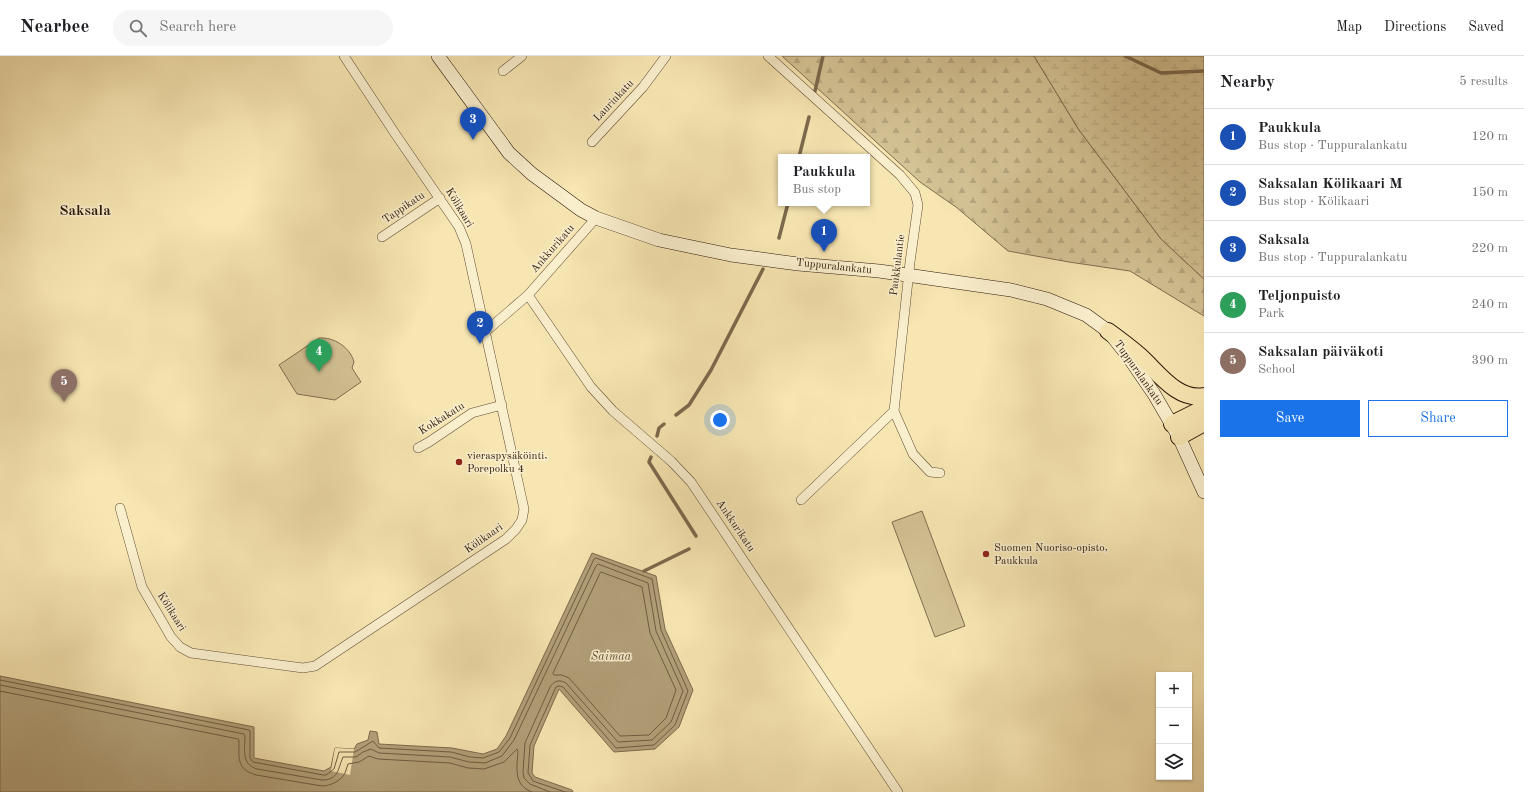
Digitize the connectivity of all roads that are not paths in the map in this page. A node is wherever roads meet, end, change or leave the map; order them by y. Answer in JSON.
{"nodes":[{"id":1,"x":344,"y":56,"type":"edge"},
{"id":2,"x":438,"y":56,"type":"edge"},
{"id":3,"x":522,"y":56,"type":"edge"},
{"id":4,"x":666,"y":56,"type":"edge"},
{"id":5,"x":768,"y":56,"type":"edge"},
{"id":6,"x":503,"y":71,"type":"dead end"},
{"id":7,"x":592,"y":142,"type":"dead end"},
{"id":8,"x":440,"y":198,"type":"junction"},
{"id":9,"x":596,"y":218,"type":"junction"},
{"id":10,"x":382,"y":238,"type":"dead end"},
{"id":11,"x":909,"y":275,"type":"junction"},
{"id":12,"x":528,"y":295,"type":"junction"},
{"id":13,"x":1108,"y":331,"type":"junction"},
{"id":14,"x":485,"y":332,"type":"junction"},
{"id":15,"x":1204,"y":396,"type":"edge"},
{"id":16,"x":502,"y":405,"type":"junction"},
{"id":17,"x":1204,"y":408,"type":"edge"},
{"id":18,"x":894,"y":411,"type":"junction"},
{"id":19,"x":1204,"y":423,"type":"edge"},
{"id":20,"x":1175,"y":430,"type":"junction"},
{"id":21,"x":418,"y":448,"type":"dead end"},
{"id":22,"x":940,"y":473,"type":"dead end"},
{"id":23,"x":1204,"y":492,"type":"edge"},
{"id":24,"x":801,"y":500,"type":"dead end"},
{"id":25,"x":120,"y":508,"type":"dead end"},
{"id":26,"x":898,"y":792,"type":"edge"}],
"edges":[{"from":1,"to":8,"type":"street","name":"Kölikaari"},
{"from":2,"to":9,"type":"street","name":"Tuppuralankatu"},
{"from":3,"to":6,"type":"street"},
{"from":4,"to":7,"type":"street","name":"Laurinkatu"},
{"from":5,"to":11,"type":"street","name":"Paukkulantie"},
{"from":8,"to":10,"type":"street","name":"Tappikatu"},
{"from":8,"to":14,"type":"street","name":"Kölikaari"},
{"from":9,"to":11,"type":"street","name":"Tuppuralankatu"},
{"from":9,"to":12,"type":"street","name":"Ankkurikatu"},
{"from":11,"to":13,"type":"street","name":"Tuppuralankatu"},
{"from":11,"to":18,"type":"street","name":"Paukkulantie"},
{"from":12,"to":14,"type":"street","name":"Ankkurikatu"},
{"from":12,"to":26,"type":"street","name":"Ankkurikatu"},
{"from":13,"to":15,"type":"highway"},
{"from":13,"to":20,"type":"street","name":"Tuppuralankatu"},
{"from":14,"to":16,"type":"street","name":"Kölikaari"},
{"from":16,"to":21,"type":"street","name":"Kokkakatu"},
{"from":16,"to":25,"type":"street","name":"Kölikaari"},
{"from":17,"to":20,"type":"highway"},
{"from":18,"to":22,"type":"street"},
{"from":18,"to":24,"type":"street"},
{"from":19,"to":20,"type":"highway"},
{"from":20,"to":23,"type":"street","name":"Tuppuralankatu"}]}
